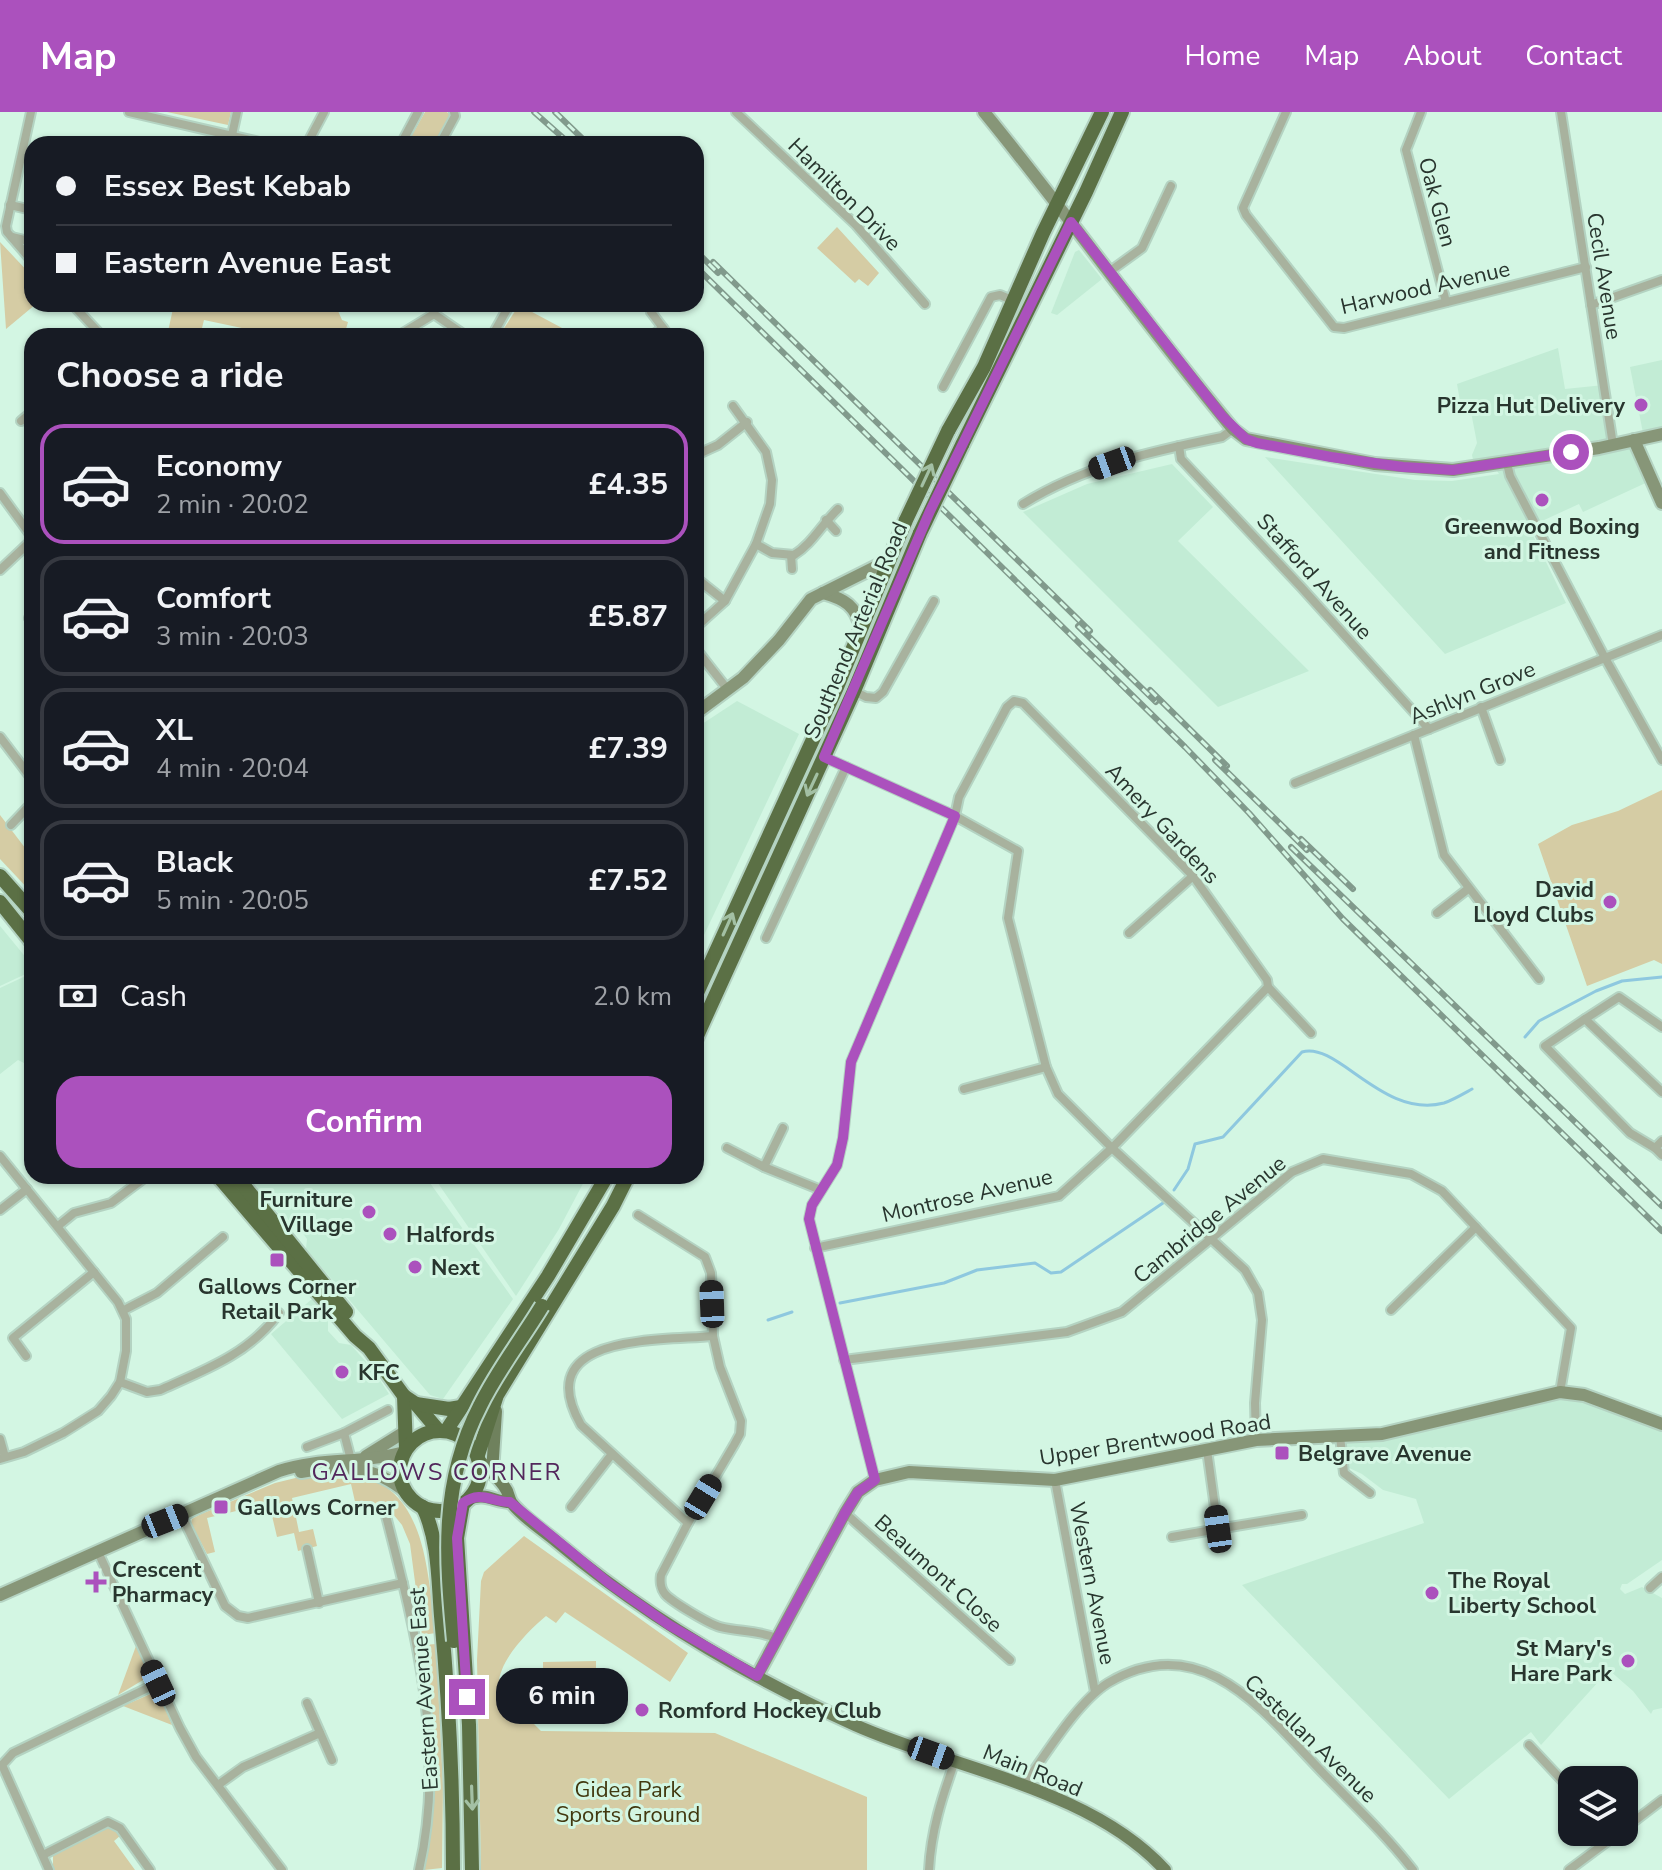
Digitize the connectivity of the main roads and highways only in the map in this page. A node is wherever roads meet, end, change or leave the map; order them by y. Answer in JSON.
{"nodes":[{"id":1,"x":1102,"y":112,"type":"edge"},
{"id":2,"x":1122,"y":112,"type":"edge"},
{"id":3,"x":1103,"y":155,"type":"junction"},
{"id":4,"x":1058,"y":204,"type":"junction"},
{"id":5,"x":1071,"y":222,"type":"junction"},
{"id":6,"x":1026,"y":275,"type":"junction"},
{"id":7,"x":0,"y":876,"type":"edge"},
{"id":8,"x":0,"y":902,"type":"edge"},
{"id":9,"x":24,"y":905,"type":"edge"},
{"id":10,"x":24,"y":917,"type":"edge"},
{"id":11,"x":13,"y":920,"type":"junction"},
{"id":12,"x":24,"y":933,"type":"edge"},
{"id":13,"x":704,"y":977,"type":"edge"},
{"id":14,"x":704,"y":1020,"type":"edge"},
{"id":15,"x":225,"y":1184,"type":"edge"},
{"id":16,"x":243,"y":1184,"type":"edge"},
{"id":17,"x":603,"y":1184,"type":"edge"},
{"id":18,"x":624,"y":1184,"type":"edge"},
{"id":19,"x":591,"y":1206,"type":"junction"},
{"id":20,"x":613,"y":1206,"type":"junction"},
{"id":21,"x":542,"y":1306,"type":"junction"},
{"id":22,"x":362,"y":1340,"type":"junction"},
{"id":23,"x":503,"y":1385,"type":"junction"},
{"id":24,"x":410,"y":1400,"type":"junction"},
{"id":25,"x":461,"y":1407,"type":"junction"},
{"id":26,"x":442,"y":1430,"type":"junction"},
{"id":27,"x":405,"y":1450,"type":"junction"},
{"id":28,"x":479,"y":1458,"type":"junction"},
{"id":29,"x":492,"y":1473,"type":"junction"},
{"id":30,"x":466,"y":1501,"type":"junction"},
{"id":31,"x":510,"y":1502,"type":"junction"},
{"id":32,"x":423,"y":1507,"type":"junction"},
{"id":33,"x":454,"y":1641,"type":"junction"},
{"id":34,"x":469,"y":1725,"type":"junction"},
{"id":35,"x":451,"y":1747,"type":"junction"},
{"id":36,"x":453,"y":1870,"type":"edge"},
{"id":37,"x":472,"y":1870,"type":"edge"},
{"id":38,"x":1165,"y":1870,"type":"edge"}],
"edges":[{"from":1,"to":4,"type":"highway","name":"Southend Arterial Road"},
{"from":2,"to":3,"type":"highway","name":"Southend Arterial Road"},
{"from":3,"to":4,"type":"highway"},
{"from":3,"to":5,"type":"highway","name":"Southend Arterial Road"},
{"from":4,"to":6,"type":"highway","name":"Southend Arterial Road"},
{"from":5,"to":6,"type":"highway"},
{"from":5,"to":14,"type":"highway","name":"Southend Arterial Road","one_way":true,"bridge":true},
{"from":13,"to":6,"type":"highway","name":"Southend Arterial Road","one_way":true,"bridge":true},
{"from":7,"to":9,"type":"highway"},
{"from":8,"to":11,"type":"highway"},
{"from":10,"to":11,"type":"highway"},
{"from":11,"to":12,"type":"highway"},
{"from":15,"to":22,"type":"highway"},
{"from":16,"to":22,"type":"highway"},
{"from":17,"to":19,"type":"highway"},
{"from":18,"to":20,"type":"highway"},
{"from":19,"to":21,"type":"highway"},
{"from":19,"to":25,"type":"highway"},
{"from":20,"to":21,"type":"highway"},
{"from":20,"to":23,"type":"highway"},
{"from":21,"to":33,"type":"highway","bridge":true},
{"from":22,"to":24,"type":"highway"},
{"from":23,"to":28,"type":"highway"},
{"from":23,"to":29,"type":"main road"},
{"from":24,"to":25,"type":"highway"},
{"from":24,"to":26,"type":"highway"},
{"from":24,"to":27,"type":"highway"},
{"from":25,"to":26,"type":"highway"},
{"from":26,"to":27,"type":"highway"},
{"from":26,"to":28,"type":"highway"},
{"from":27,"to":32,"type":"highway"},
{"from":28,"to":29,"type":"main road","name":"Main Road"},
{"from":28,"to":30,"type":"highway"},
{"from":29,"to":31,"type":"main road","name":"Main Road"},
{"from":30,"to":31,"type":"main road"},
{"from":30,"to":32,"type":"highway"},
{"from":30,"to":34,"type":"highway","name":"Eastern Avenue East"},
{"from":31,"to":38,"type":"main road","name":"Main Road"},
{"from":32,"to":35,"type":"highway","name":"Eastern Avenue East"},
{"from":33,"to":34,"type":"highway"},
{"from":33,"to":35,"type":"highway"},
{"from":34,"to":37,"type":"highway","name":"Eastern Avenue East","one_way":true},
{"from":35,"to":36,"type":"highway","name":"Eastern Avenue East"}]}
